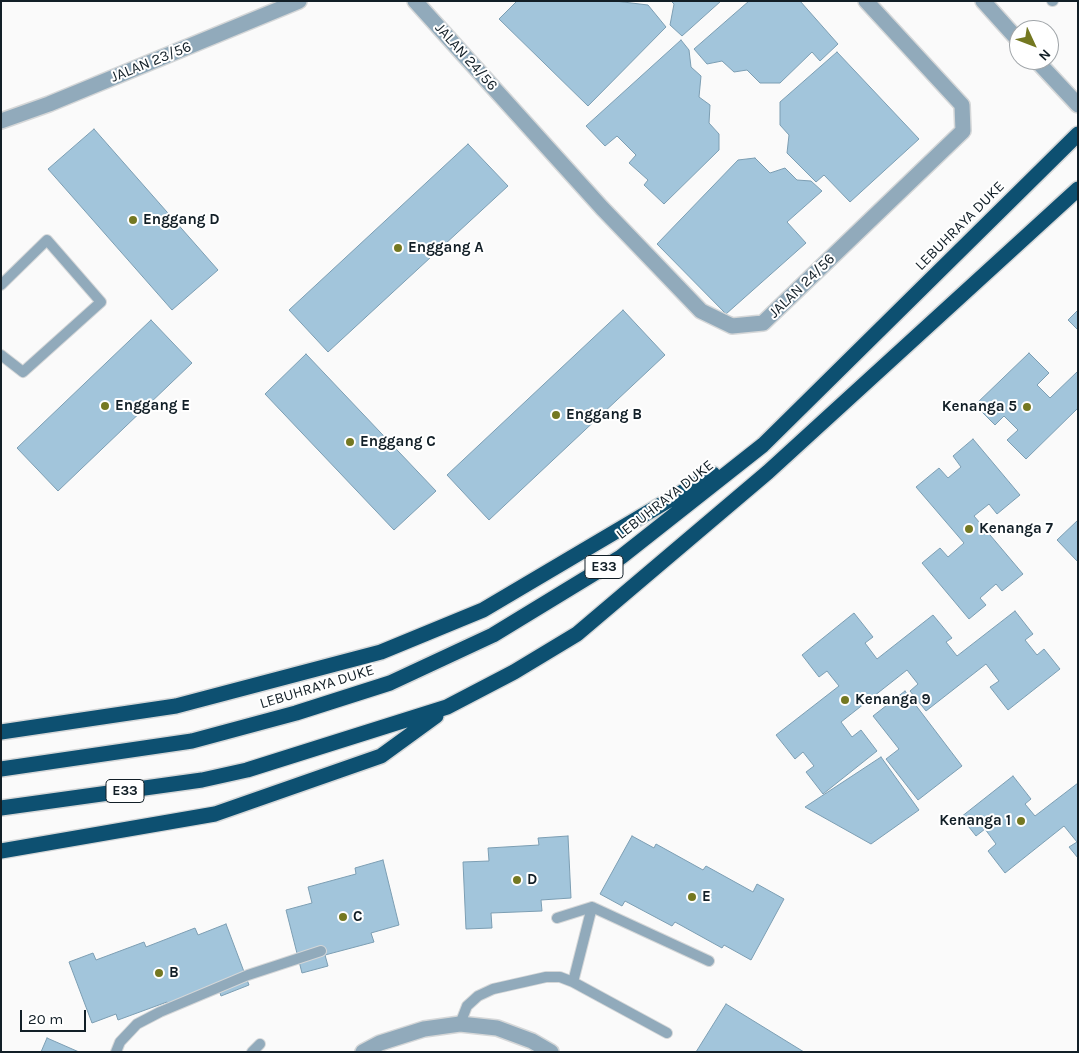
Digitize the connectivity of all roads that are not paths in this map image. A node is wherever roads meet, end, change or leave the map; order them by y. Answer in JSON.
{"nodes":[{"id":1,"x":299,"y":1,"type":"edge"},
{"id":2,"x":415,"y":1,"type":"edge"},
{"id":3,"x":866,"y":1,"type":"edge"},
{"id":4,"x":983,"y":1,"type":"edge"},
{"id":5,"x":1009,"y":30,"type":"edge"},
{"id":6,"x":1045,"y":70,"type":"edge"},
{"id":7,"x":1078,"y":105,"type":"edge"},
{"id":8,"x":1,"y":121,"type":"edge"},
{"id":9,"x":1078,"y":134,"type":"edge"},
{"id":10,"x":1078,"y":189,"type":"edge"},
{"id":11,"x":1,"y":285,"type":"edge"},
{"id":12,"x":1,"y":354,"type":"edge"},
{"id":13,"x":763,"y":445,"type":"junction"},
{"id":14,"x":447,"y":707,"type":"junction"},
{"id":15,"x":1,"y":732,"type":"edge"},
{"id":16,"x":1,"y":769,"type":"edge"},
{"id":17,"x":1,"y":808,"type":"edge"},
{"id":18,"x":1,"y":851,"type":"edge"},
{"id":19,"x":592,"y":907,"type":"junction"},
{"id":20,"x":557,"y":918,"type":"dead end"},
{"id":21,"x":321,"y":951,"type":"dead end"},
{"id":22,"x":709,"y":960,"type":"dead end"},
{"id":23,"x":573,"y":982,"type":"junction"},
{"id":24,"x":460,"y":1024,"type":"junction"},
{"id":25,"x":667,"y":1033,"type":"dead end"},
{"id":26,"x":116,"y":1052,"type":"edge"},
{"id":27,"x":363,"y":1052,"type":"edge"},
{"id":28,"x":551,"y":1052,"type":"edge"}],
"edges":[{"from":1,"to":8,"type":"street","name":"JALAN 23/56"},
{"from":2,"to":3,"type":"street","name":"JALAN 24/56"},
{"from":4,"to":5,"type":"street"},
{"from":6,"to":7,"type":"street"},
{"from":9,"to":13,"type":"highway","name":"LEBUHRAYA DUKE","number":"E33"},
{"from":10,"to":14,"type":"highway","number":"E33"},
{"from":11,"to":12,"type":"lane"},
{"from":13,"to":15,"type":"highway"},
{"from":13,"to":16,"type":"highway","name":"LEBUHRAYA DUKE","number":"E33"},
{"from":14,"to":17,"type":"highway","number":"E33"},
{"from":14,"to":18,"type":"highway"},
{"from":19,"to":20,"type":"lane"},
{"from":19,"to":22,"type":"lane"},
{"from":19,"to":23,"type":"lane"},
{"from":21,"to":26,"type":"lane"},
{"from":23,"to":24,"type":"lane"},
{"from":23,"to":25,"type":"lane"},
{"from":24,"to":27,"type":"street"},
{"from":24,"to":28,"type":"street"}]}
